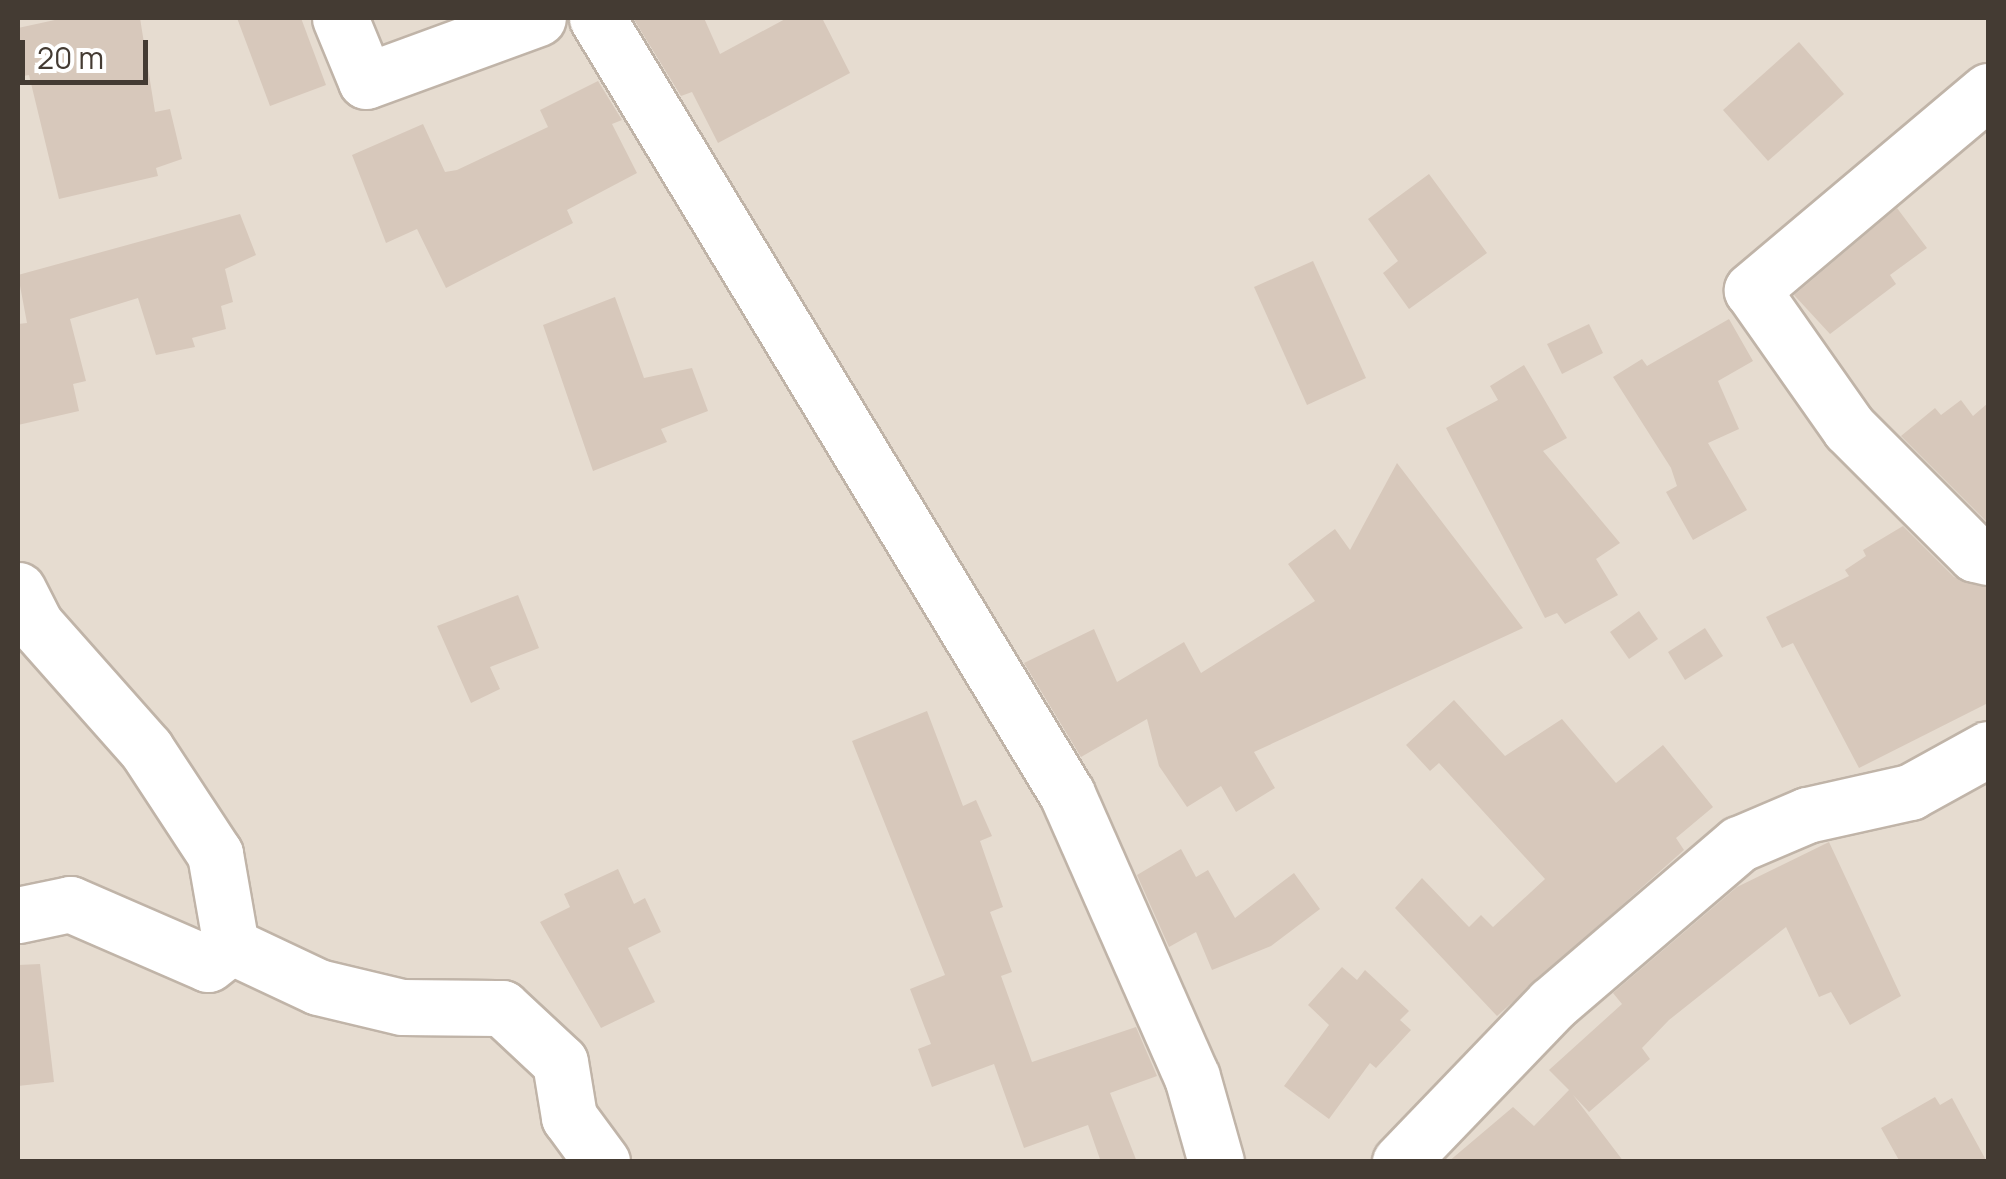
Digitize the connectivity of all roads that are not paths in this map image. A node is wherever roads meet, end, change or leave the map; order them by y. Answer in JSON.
{"nodes":[{"id":1,"x":340,"y":18,"type":"edge"},
{"id":2,"x":538,"y":18,"type":"edge"},
{"id":3,"x":597,"y":18,"type":"edge"},
{"id":4,"x":1988,"y":91,"type":"edge"},
{"id":5,"x":1988,"y":558,"type":"edge"},
{"id":6,"x":18,"y":590,"type":"edge"},
{"id":7,"x":1988,"y":749,"type":"edge"},
{"id":8,"x":18,"y":916,"type":"edge"},
{"id":9,"x":231,"y":946,"type":"junction"},
{"id":10,"x":602,"y":1162,"type":"edge"},
{"id":11,"x":1216,"y":1162,"type":"edge"},
{"id":12,"x":1400,"y":1162,"type":"edge"}],
"edges":[{"from":1,"to":2,"type":"street"},
{"from":3,"to":11,"type":"street"},
{"from":4,"to":5,"type":"street"},
{"from":6,"to":9,"type":"street"},
{"from":7,"to":12,"type":"street"},
{"from":8,"to":9,"type":"street"},
{"from":9,"to":10,"type":"street"}]}
